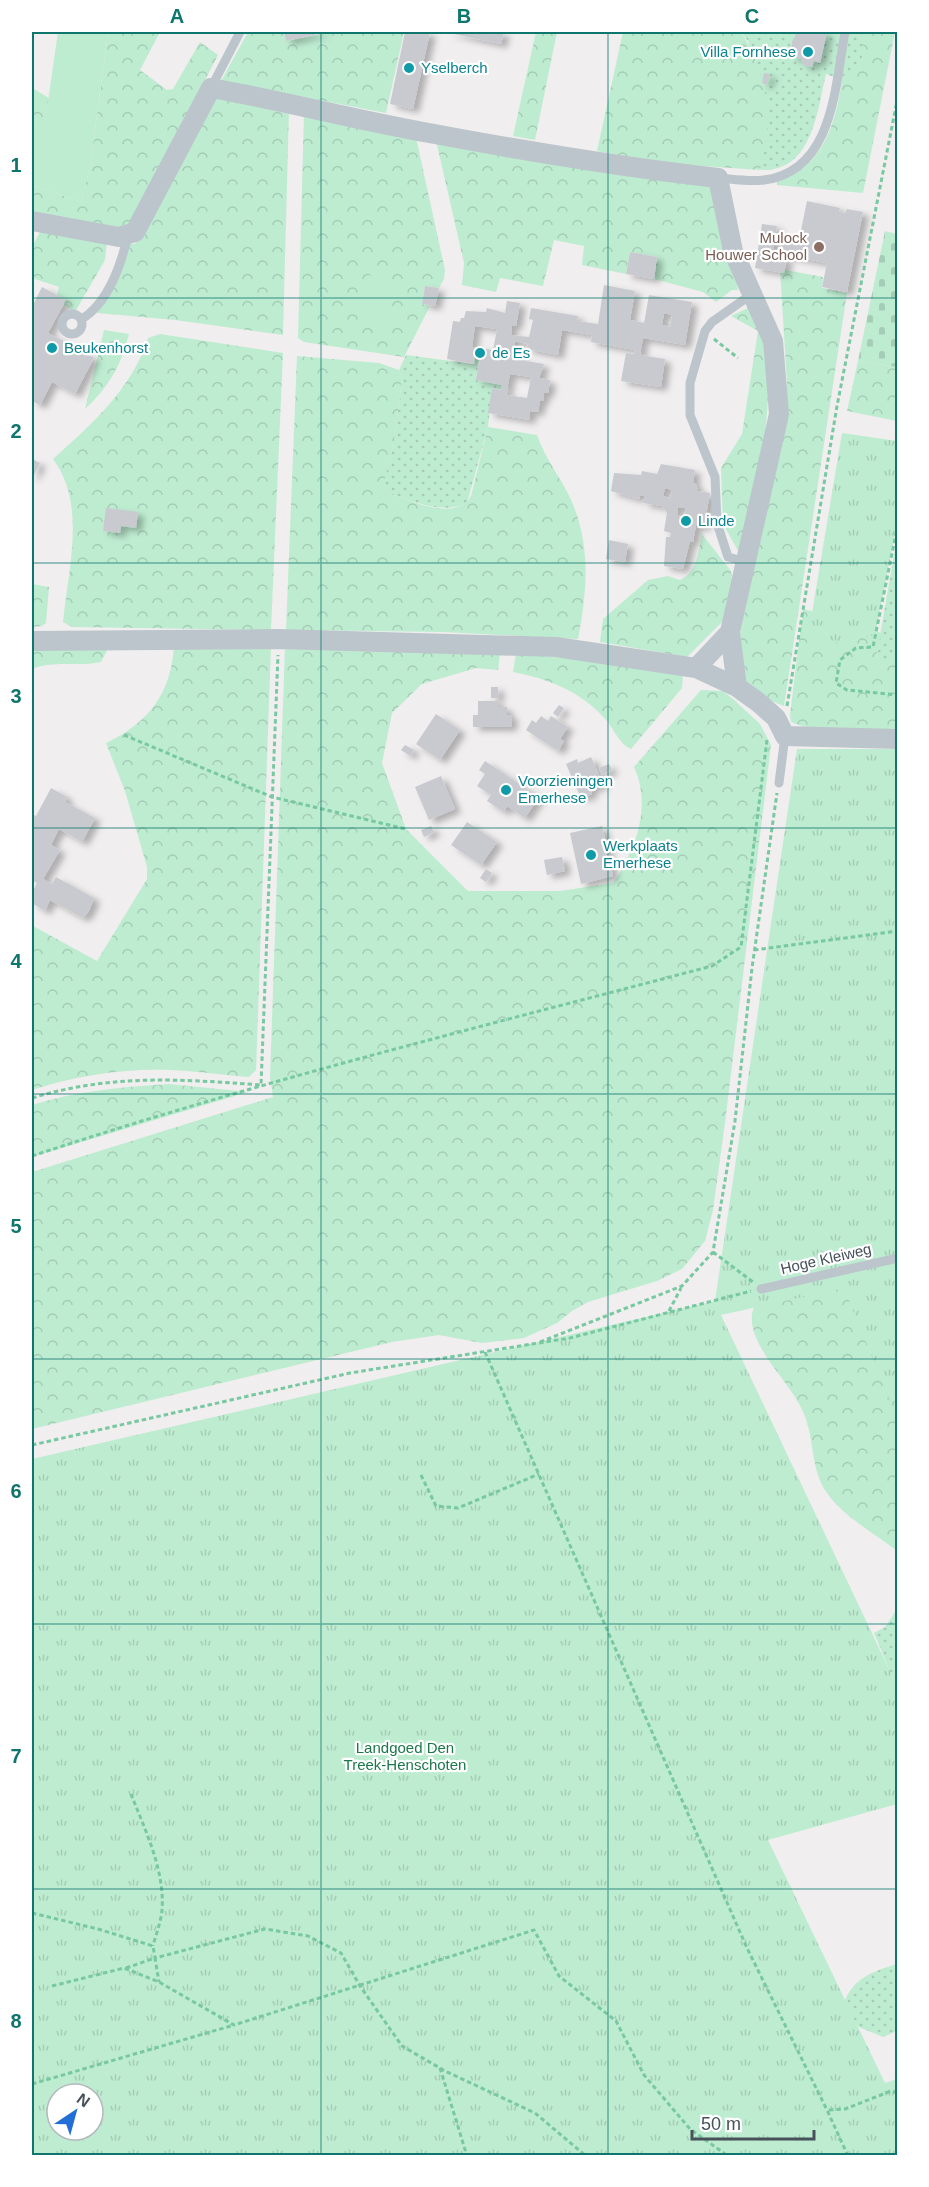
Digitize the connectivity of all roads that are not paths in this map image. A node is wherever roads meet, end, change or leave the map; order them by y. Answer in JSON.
{"nodes":[{"id":1,"x":240,"y":32,"type":"edge"},
{"id":2,"x":845,"y":32,"type":"edge"},
{"id":3,"x":211,"y":88,"type":"junction"},
{"id":4,"x":718,"y":178,"type":"junction"},
{"id":5,"x":32,"y":221,"type":"edge"},
{"id":6,"x":128,"y":236,"type":"junction"},
{"id":7,"x":752,"y":294,"type":"junction"},
{"id":8,"x":82,"y":319,"type":"dead end"},
{"id":9,"x":747,"y":561,"type":"junction"},
{"id":10,"x":730,"y":632,"type":"junction"},
{"id":11,"x":32,"y":641,"type":"edge"},
{"id":12,"x":696,"y":668,"type":"junction"},
{"id":13,"x":737,"y":687,"type":"junction"},
{"id":14,"x":784,"y":731,"type":"junction"},
{"id":15,"x":897,"y":739,"type":"edge"},
{"id":16,"x":779,"y":783,"type":"road end"},
{"id":17,"x":897,"y":1258,"type":"edge"},
{"id":18,"x":761,"y":1289,"type":"road end"}],
"edges":[{"from":1,"to":3,"type":"lane"},
{"from":2,"to":4,"type":"lane"},
{"from":3,"to":4,"type":"street"},
{"from":3,"to":6,"type":"street"},
{"from":4,"to":7,"type":"street"},
{"from":5,"to":6,"type":"street"},
{"from":6,"to":8,"type":"lane"},
{"from":7,"to":9,"type":"street"},
{"from":7,"to":9,"type":"lane"},
{"from":9,"to":10,"type":"street"},
{"from":10,"to":12,"type":"street"},
{"from":10,"to":13,"type":"street"},
{"from":11,"to":12,"type":"street"},
{"from":12,"to":13,"type":"street"},
{"from":13,"to":14,"type":"street"},
{"from":14,"to":15,"type":"street"},
{"from":14,"to":16,"type":"lane"},
{"from":17,"to":18,"type":"lane","name":"Hoge Kleiweg"}]}
